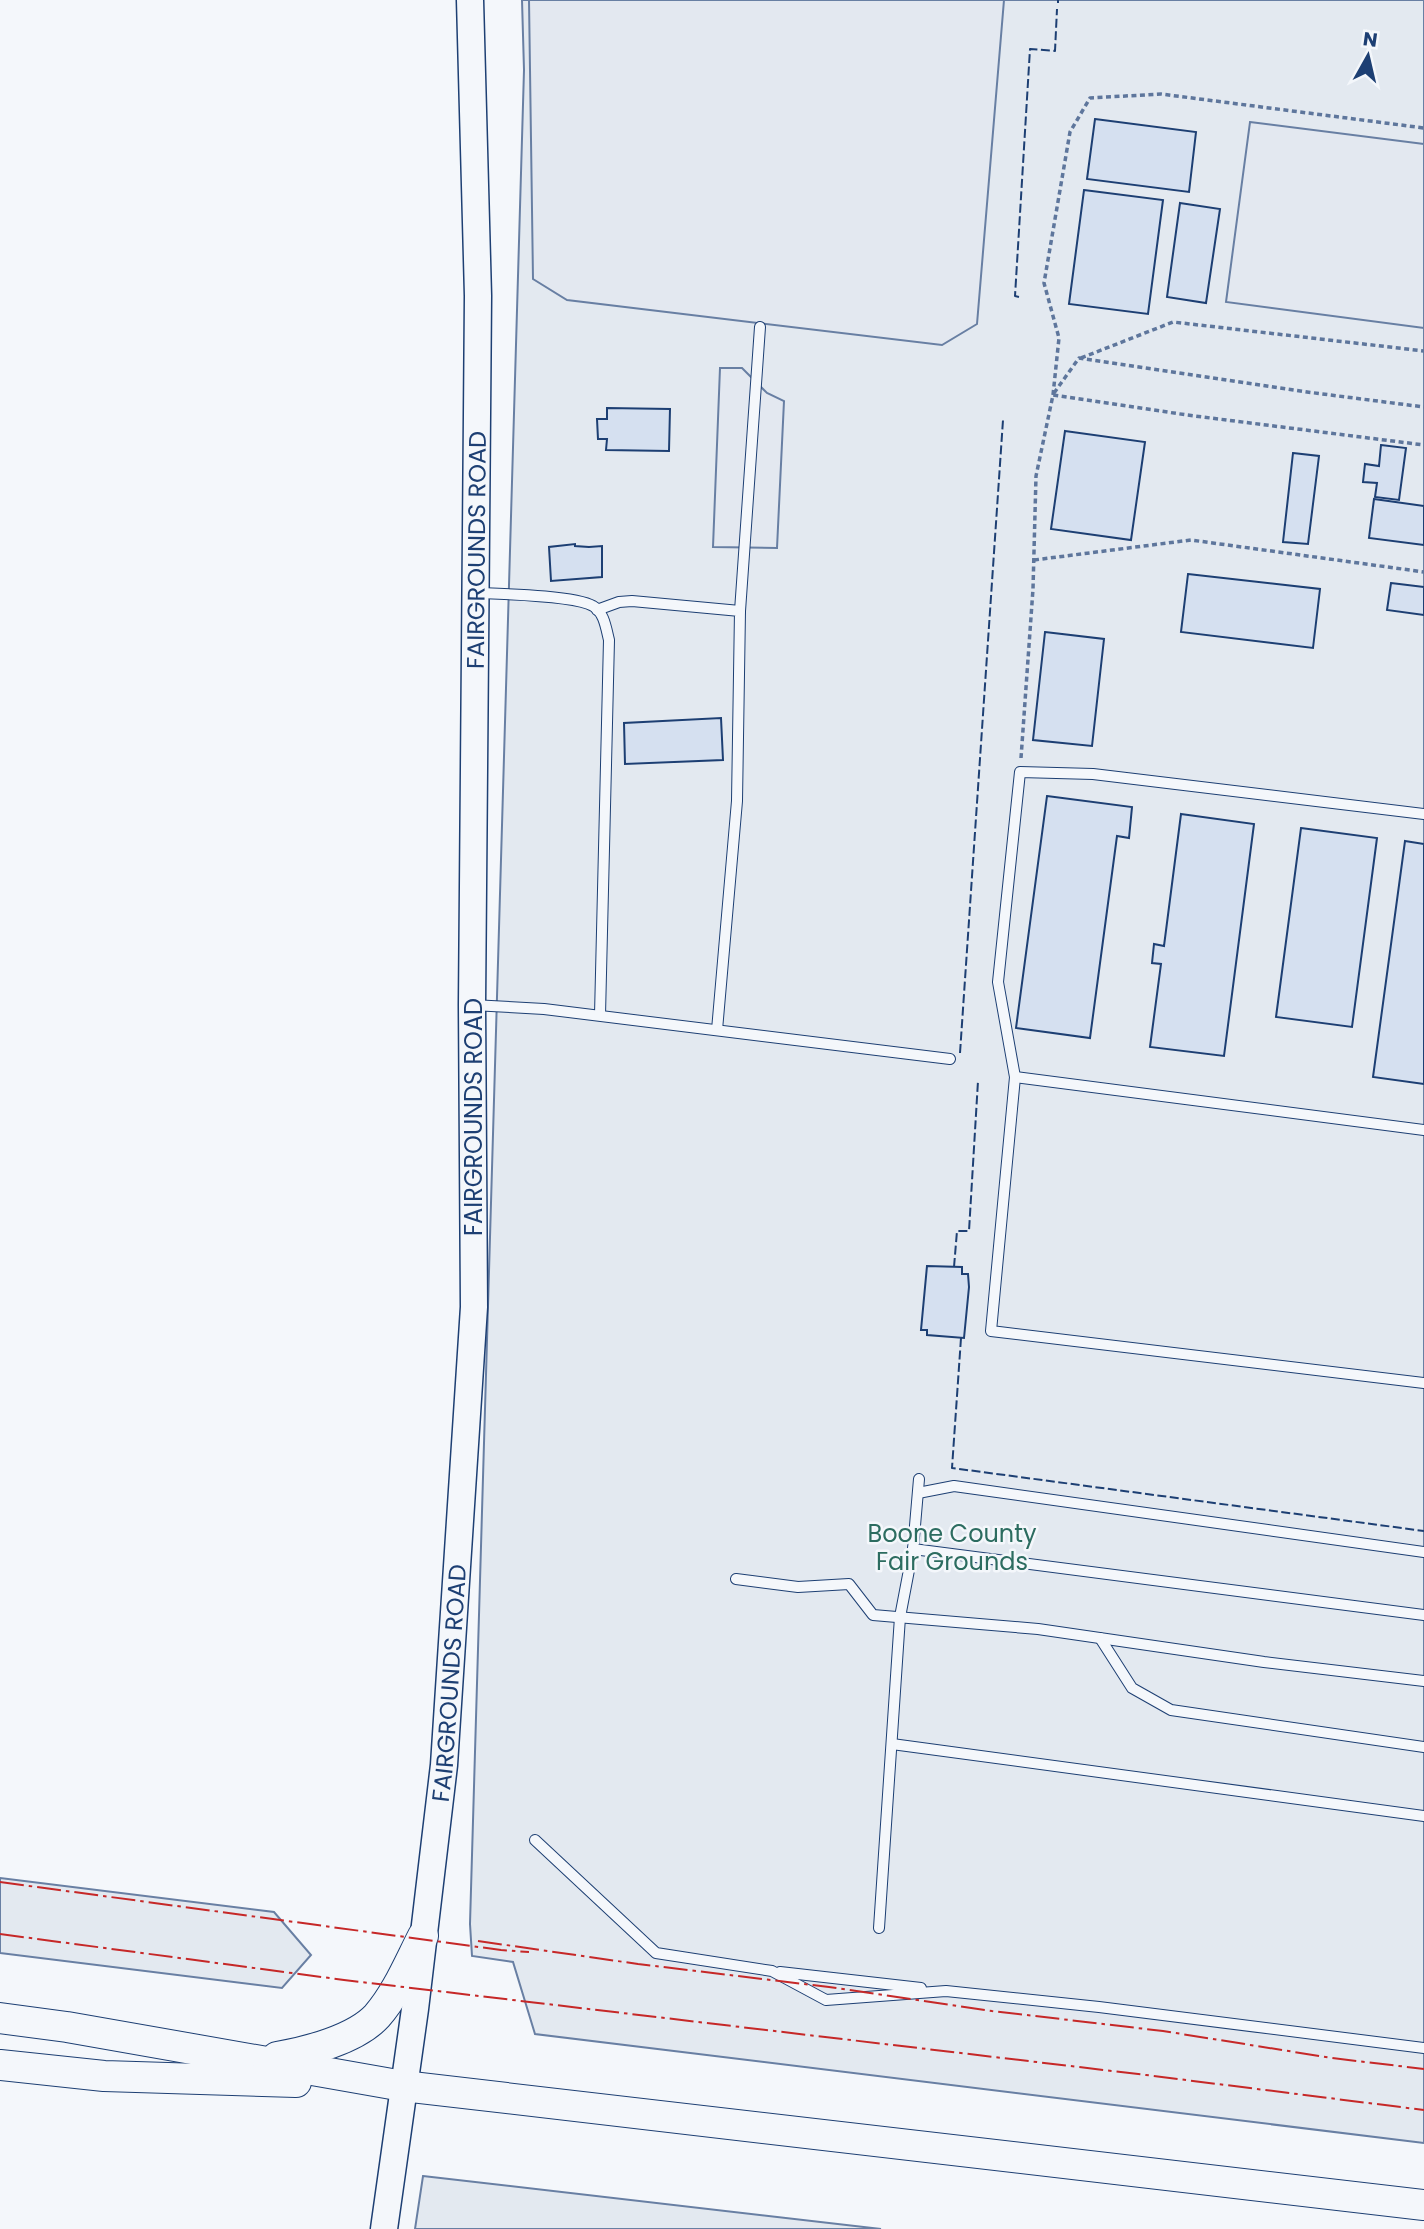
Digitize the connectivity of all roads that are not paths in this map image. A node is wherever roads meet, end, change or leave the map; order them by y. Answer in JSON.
{"nodes":[{"id":1,"x":470,"y":0,"type":"edge"},
{"id":2,"x":761,"y":327,"type":"dead end"},
{"id":3,"x":475,"y":593,"type":"junction"},
{"id":4,"x":597,"y":610,"type":"junction"},
{"id":5,"x":740,"y":611,"type":"junction"},
{"id":6,"x":1424,"y":814,"type":"edge"},
{"id":7,"x":472,"y":1005,"type":"junction"},
{"id":8,"x":600,"y":1015,"type":"junction"},
{"id":9,"x":717,"y":1030,"type":"junction"},
{"id":10,"x":950,"y":1059,"type":"dead end"},
{"id":11,"x":1015,"y":1077,"type":"junction"},
{"id":12,"x":1424,"y":1130,"type":"edge"},
{"id":13,"x":1424,"y":1383,"type":"edge"},
{"id":14,"x":919,"y":1479,"type":"dead end"},
{"id":15,"x":918,"y":1493,"type":"junction"},
{"id":16,"x":913,"y":1549,"type":"junction"},
{"id":17,"x":1424,"y":1552,"type":"edge"},
{"id":18,"x":736,"y":1579,"type":"dead end"},
{"id":19,"x":1424,"y":1615,"type":"edge"},
{"id":20,"x":901,"y":1617,"type":"junction"},
{"id":21,"x":1100,"y":1638,"type":"junction"},
{"id":22,"x":1424,"y":1681,"type":"edge"},
{"id":23,"x":892,"y":1744,"type":"junction"},
{"id":24,"x":1424,"y":1747,"type":"edge"},
{"id":25,"x":1424,"y":1816,"type":"edge"},
{"id":26,"x":535,"y":1840,"type":"dead end"},
{"id":27,"x":879,"y":1928,"type":"dead end"},
{"id":28,"x":423,"y":1936,"type":"junction"},
{"id":29,"x":772,"y":1971,"type":"junction"},
{"id":30,"x":946,"y":1991,"type":"junction"},
{"id":31,"x":0,"y":2018,"type":"edge"},
{"id":32,"x":1424,"y":2048,"type":"edge"},
{"id":33,"x":258,"y":2060,"type":"junction"},
{"id":34,"x":0,"y":2065,"type":"edge"},
{"id":35,"x":403,"y":2086,"type":"junction"},
{"id":36,"x":1424,"y":2205,"type":"edge"},
{"id":37,"x":384,"y":2229,"type":"edge"}],
"edges":[{"from":1,"to":3,"type":"main road","name":"FAIRGROUNDS ROAD"},
{"from":2,"to":5,"type":"lane"},
{"from":3,"to":4,"type":"lane"},
{"from":3,"to":7,"type":"main road","name":"FAIRGROUNDS ROAD"},
{"from":4,"to":5,"type":"lane"},
{"from":4,"to":8,"type":"lane"},
{"from":5,"to":9,"type":"lane"},
{"from":6,"to":11,"type":"lane"},
{"from":7,"to":8,"type":"lane"},
{"from":7,"to":28,"type":"main road","name":"FAIRGROUNDS ROAD"},
{"from":8,"to":9,"type":"lane"},
{"from":9,"to":10,"type":"lane"},
{"from":11,"to":12,"type":"lane"},
{"from":11,"to":13,"type":"lane"},
{"from":14,"to":15,"type":"lane"},
{"from":15,"to":16,"type":"lane"},
{"from":15,"to":17,"type":"lane"},
{"from":16,"to":19,"type":"lane"},
{"from":16,"to":20,"type":"lane"},
{"from":18,"to":20,"type":"lane"},
{"from":20,"to":21,"type":"lane"},
{"from":20,"to":23,"type":"lane"},
{"from":21,"to":22,"type":"lane"},
{"from":21,"to":24,"type":"lane"},
{"from":23,"to":25,"type":"lane"},
{"from":23,"to":27,"type":"lane"},
{"from":26,"to":29,"type":"lane"},
{"from":28,"to":33,"type":"main road"},
{"from":28,"to":35,"type":"main road","name":"FAIRGROUNDS ROAD"},
{"from":29,"to":30,"type":"lane"},
{"from":29,"to":30,"type":"lane"},
{"from":30,"to":32,"type":"lane"},
{"from":31,"to":33,"type":"main road"},
{"from":33,"to":35,"type":"main road"},
{"from":34,"to":35,"type":"main road"},
{"from":35,"to":36,"type":"main road"},
{"from":35,"to":37,"type":"main road","name":"FAIRGROUNDS ROAD"}]}
